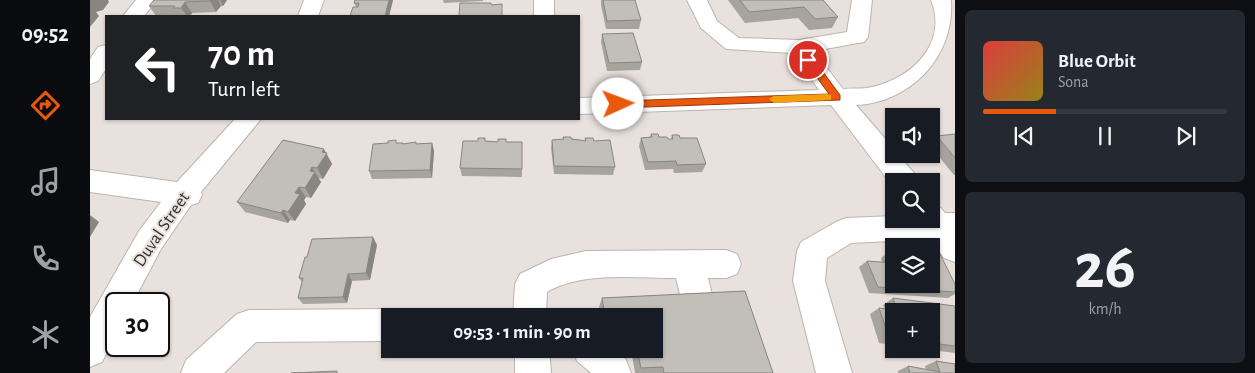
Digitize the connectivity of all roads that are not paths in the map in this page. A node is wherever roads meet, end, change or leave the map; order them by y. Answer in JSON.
{"nodes":[{"id":1,"x":147,"y":0,"type":"edge"},
{"id":2,"x":314,"y":0,"type":"edge"},
{"id":3,"x":544,"y":0,"type":"edge"},
{"id":4,"x":697,"y":0,"type":"edge"},
{"id":5,"x":862,"y":0,"type":"edge"},
{"id":6,"x":947,"y":7,"type":"edge"},
{"id":7,"x":134,"y":15,"type":"edge"},
{"id":8,"x":308,"y":15,"type":"edge"},
{"id":9,"x":544,"y":15,"type":"edge"},
{"id":10,"x":799,"y":47,"type":"junction"},
{"id":11,"x":105,"y":54,"type":"edge"},
{"id":12,"x":90,"y":76,"type":"edge"},
{"id":13,"x":105,"y":84,"type":"edge"},
{"id":14,"x":90,"y":86,"type":"edge"},
{"id":15,"x":105,"y":90,"type":"edge"},
{"id":16,"x":836,"y":97,"type":"junction"},
{"id":17,"x":580,"y":106,"type":"edge"},
{"id":18,"x":248,"y":120,"type":"edge"},
{"id":19,"x":898,"y":173,"type":"edge"},
{"id":20,"x":90,"y":181,"type":"edge"},
{"id":21,"x":186,"y":195,"type":"junction"},
{"id":22,"x":941,"y":222,"type":"edge"},
{"id":23,"x":955,"y":250,"type":"edge"},
{"id":24,"x":726,"y":264,"type":"dead end"},
{"id":25,"x":689,"y":265,"type":"junction"},
{"id":26,"x":698,"y":303,"type":"edge"},
{"id":27,"x":530,"y":308,"type":"edge"},
{"id":28,"x":381,"y":325,"type":"edge"},
{"id":29,"x":90,"y":350,"type":"edge"},
{"id":30,"x":532,"y":358,"type":"edge"},
{"id":31,"x":600,"y":358,"type":"edge"},
{"id":32,"x":199,"y":373,"type":"edge"},
{"id":33,"x":533,"y":373,"type":"edge"},
{"id":34,"x":613,"y":373,"type":"edge"},
{"id":35,"x":834,"y":373,"type":"edge"}],
"edges":[{"from":1,"to":7,"type":"street"},
{"from":2,"to":8,"type":"street"},
{"from":3,"to":9,"type":"street"},
{"from":4,"to":10,"type":"street"},
{"from":5,"to":10,"type":"street"},
{"from":6,"to":16,"type":"street"},
{"from":10,"to":16,"type":"street"},
{"from":11,"to":12,"type":"street"},
{"from":13,"to":14,"type":"street"},
{"from":14,"to":15,"type":"street"},
{"from":16,"to":17,"type":"street"},
{"from":16,"to":19,"type":"street"},
{"from":18,"to":21,"type":"street","name":"Duval Street"},
{"from":20,"to":21,"type":"street"},
{"from":21,"to":29,"type":"street","name":"Duval Street"},
{"from":22,"to":23,"type":"street"},
{"from":22,"to":35,"type":"street"},
{"from":24,"to":25,"type":"street"},
{"from":25,"to":26,"type":"street"},
{"from":25,"to":27,"type":"street"},
{"from":28,"to":32,"type":"street"},
{"from":30,"to":33,"type":"street"},
{"from":31,"to":34,"type":"street"}]}
